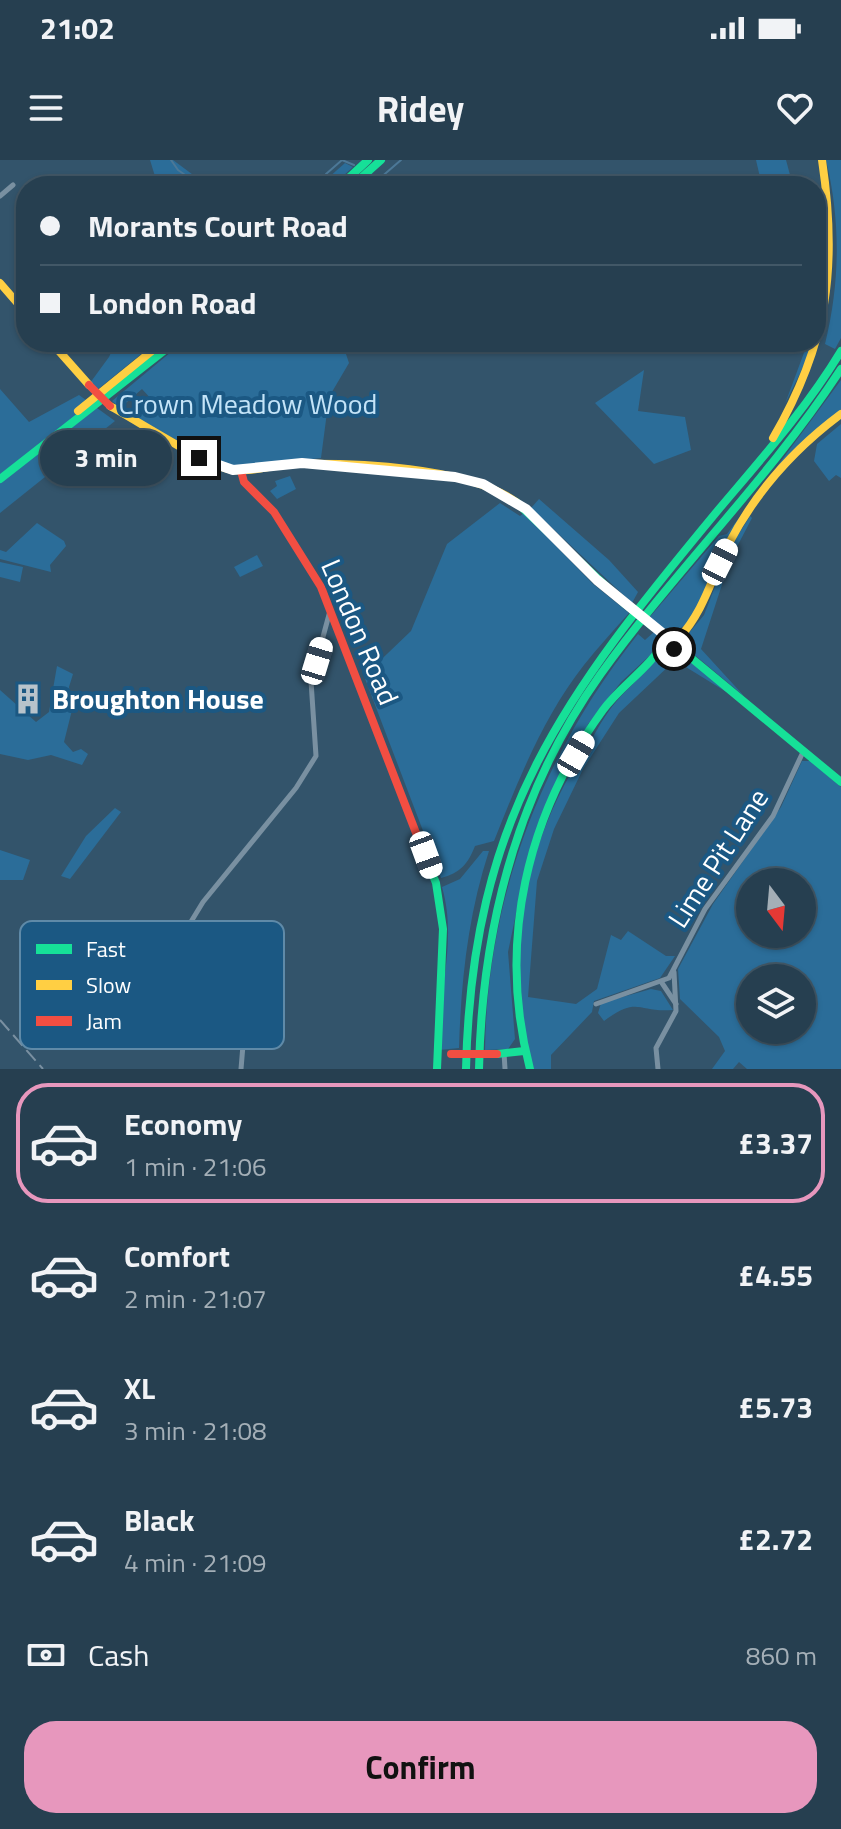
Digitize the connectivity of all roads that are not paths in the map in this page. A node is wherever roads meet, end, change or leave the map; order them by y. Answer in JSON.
{"nodes":[{"id":1,"x":368,"y":160,"type":"edge"},
{"id":2,"x":381,"y":160,"type":"edge"},
{"id":3,"x":351,"y":176,"type":"edge"},
{"id":4,"x":363,"y":176,"type":"edge"},
{"id":5,"x":13,"y":185,"type":"dead end"},
{"id":6,"x":826,"y":187,"type":"edge"},
{"id":7,"x":0,"y":196,"type":"edge"},
{"id":8,"x":0,"y":283,"type":"edge"},
{"id":9,"x":16,"y":302,"type":"edge"},
{"id":10,"x":826,"y":323,"type":"edge"},
{"id":11,"x":841,"y":351,"type":"edge"},
{"id":12,"x":63,"y":352,"type":"edge"},
{"id":13,"x":150,"y":352,"type":"edge"},
{"id":14,"x":162,"y":352,"type":"edge"},
{"id":15,"x":817,"y":352,"type":"edge"},
{"id":16,"x":841,"y":369,"type":"edge"},
{"id":17,"x":841,"y":414,"type":"edge"},
{"id":18,"x":757,"y":464,"type":"junction"},
{"id":19,"x":0,"y":471,"type":"edge"},
{"id":20,"x":241,"y":471,"type":"junction"},
{"id":21,"x":0,"y":479,"type":"edge"},
{"id":22,"x":330,"y":611,"type":"junction"},
{"id":23,"x":666,"y":640,"type":"junction"},
{"id":24,"x":676,"y":645,"type":"junction"},
{"id":25,"x":656,"y":655,"type":"junction"},
{"id":26,"x":803,"y":752,"type":"junction"},
{"id":27,"x":841,"y":782,"type":"edge"},
{"id":28,"x":191,"y":921,"type":"edge"},
{"id":29,"x":673,"y":971,"type":"junction"},
{"id":30,"x":662,"y":983,"type":"junction"},
{"id":31,"x":596,"y":1004,"type":"dead end"},
{"id":32,"x":676,"y":1004,"type":"junction"},
{"id":33,"x":243,"y":1049,"type":"edge"},
{"id":34,"x":524,"y":1051,"type":"junction"},
{"id":35,"x":500,"y":1054,"type":"junction"},
{"id":36,"x":436,"y":1055,"type":"junction"},
{"id":37,"x":241,"y":1069,"type":"edge"},
{"id":38,"x":437,"y":1069,"type":"edge"},
{"id":39,"x":466,"y":1069,"type":"edge"},
{"id":40,"x":479,"y":1069,"type":"edge"},
{"id":41,"x":505,"y":1069,"type":"edge"},
{"id":42,"x":530,"y":1069,"type":"edge"},
{"id":43,"x":658,"y":1069,"type":"edge"}],
"edges":[{"from":1,"to":3,"type":"main road"},
{"from":2,"to":4,"type":"main road"},
{"from":5,"to":7,"type":"street"},
{"from":6,"to":10,"type":"main road"},
{"from":8,"to":9,"type":"main road"},
{"from":11,"to":18,"type":"main road"},
{"from":12,"to":20,"type":"main road","bridge":true},
{"from":13,"to":19,"type":"main road"},
{"from":14,"to":21,"type":"main road"},
{"from":15,"to":18,"type":"main road"},
{"from":16,"to":40,"type":"main road"},
{"from":17,"to":24,"type":"main road"},
{"from":18,"to":39,"type":"main road"},
{"from":20,"to":22,"type":"main road","name":"London Road"},
{"from":20,"to":23,"type":"main road","bridge":true},
{"from":22,"to":28,"type":"street"},
{"from":22,"to":36,"type":"main road","name":"London Road"},
{"from":23,"to":24,"type":"main road"},
{"from":23,"to":24,"type":"main road"},
{"from":23,"to":25,"type":"main road"},
{"from":24,"to":25,"type":"main road"},
{"from":24,"to":26,"type":"main road"},
{"from":25,"to":34,"type":"main road"},
{"from":26,"to":27,"type":"main road"},
{"from":26,"to":29,"type":"street","name":"Lime Pit Lane"},
{"from":29,"to":30,"type":"street","name":"Lime Pit Lane"},
{"from":29,"to":32,"type":"street"},
{"from":30,"to":31,"type":"street"},
{"from":30,"to":32,"type":"street"},
{"from":32,"to":43,"type":"street"},
{"from":33,"to":37,"type":"street"},
{"from":34,"to":35,"type":"main road"},
{"from":34,"to":42,"type":"main road"},
{"from":35,"to":36,"type":"main road","bridge":true},
{"from":35,"to":41,"type":"street"},
{"from":36,"to":38,"type":"main road","name":"London Road"}]}
